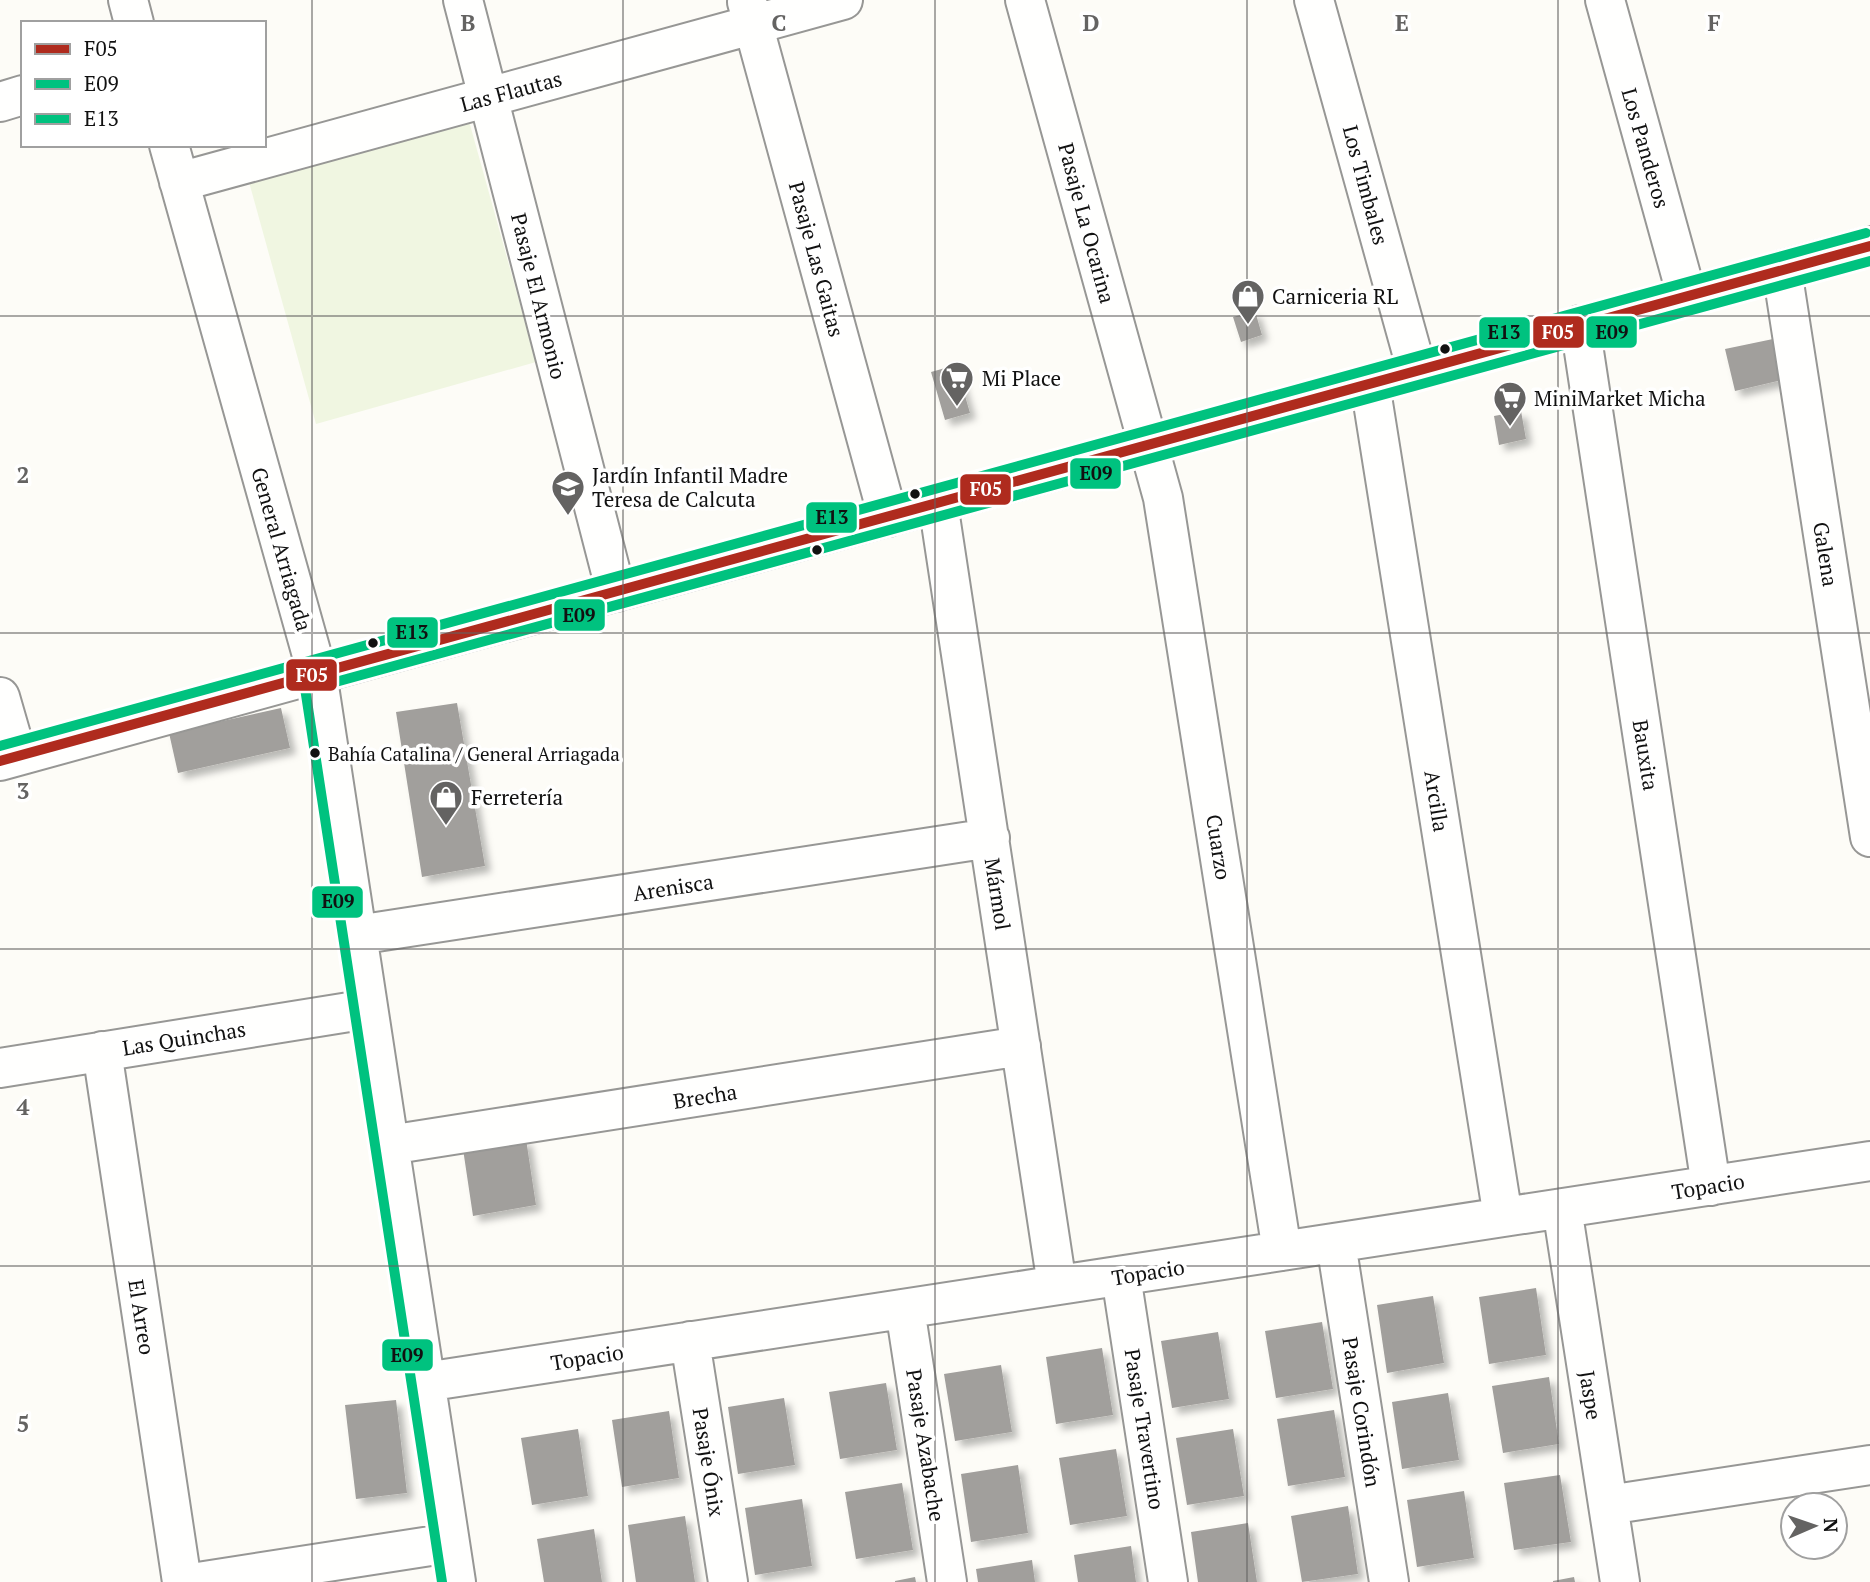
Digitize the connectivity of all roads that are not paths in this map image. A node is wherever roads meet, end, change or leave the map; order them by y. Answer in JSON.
{"nodes":[{"id":1,"x":128,"y":0,"type":"edge"},
{"id":2,"x":463,"y":0,"type":"edge"},
{"id":3,"x":843,"y":0,"type":"edge"},
{"id":4,"x":1025,"y":0,"type":"edge"},
{"id":5,"x":1314,"y":0,"type":"edge"},
{"id":6,"x":1605,"y":0,"type":"edge"},
{"id":7,"x":750,"y":12,"type":"edge"},
{"id":8,"x":133,"y":21,"type":"edge"},
{"id":9,"x":21,"y":96,"type":"edge"},
{"id":10,"x":488,"y":98,"type":"junction"},
{"id":11,"x":0,"y":102,"type":"edge"},
{"id":12,"x":170,"y":147,"type":"edge"},
{"id":13,"x":179,"y":182,"type":"junction"},
{"id":14,"x":1870,"y":246,"type":"edge"},
{"id":15,"x":1782,"y":270,"type":"junction"},
{"id":16,"x":1687,"y":297,"type":"junction"},
{"id":17,"x":1580,"y":326,"type":"junction"},
{"id":18,"x":1417,"y":371,"type":"junction"},
{"id":19,"x":1370,"y":384,"type":"junction"},
{"id":20,"x":1148,"y":445,"type":"junction"},
{"id":21,"x":938,"y":503,"type":"junction"},
{"id":22,"x":888,"y":517,"type":"junction"},
{"id":23,"x":616,"y":592,"type":"junction"},
{"id":24,"x":317,"y":673,"type":"junction"},
{"id":25,"x":0,"y":697,"type":"edge"},
{"id":26,"x":8,"y":758,"type":"edge"},
{"id":27,"x":990,"y":838,"type":"junction"},
{"id":28,"x":1870,"y":838,"type":"edge"},
{"id":29,"x":357,"y":935,"type":"junction"},
{"id":30,"x":368,"y":1009,"type":"junction"},
{"id":31,"x":1021,"y":1046,"type":"junction"},
{"id":32,"x":102,"y":1051,"type":"junction"},
{"id":33,"x":0,"y":1068,"type":"edge"},
{"id":34,"x":389,"y":1145,"type":"junction"},
{"id":35,"x":1870,"y":1161,"type":"edge"},
{"id":36,"x":1711,"y":1185,"type":"junction"},
{"id":37,"x":1562,"y":1208,"type":"junction"},
{"id":38,"x":1503,"y":1217,"type":"junction"},
{"id":39,"x":1336,"y":1243,"type":"junction"},
{"id":40,"x":1282,"y":1251,"type":"junction"},
{"id":41,"x":1121,"y":1276,"type":"junction"},
{"id":42,"x":1057,"y":1285,"type":"junction"},
{"id":43,"x":905,"y":1309,"type":"junction"},
{"id":44,"x":690,"y":1341,"type":"junction"},
{"id":45,"x":425,"y":1382,"type":"junction"},
{"id":46,"x":1870,"y":1465,"type":"edge"},
{"id":47,"x":1608,"y":1505,"type":"junction"},
{"id":48,"x":450,"y":1544,"type":"junction"},
{"id":49,"x":182,"y":1582,"type":"edge"},
{"id":50,"x":198,"y":1582,"type":"edge"},
{"id":51,"x":456,"y":1582,"type":"edge"},
{"id":52,"x":728,"y":1582,"type":"edge"},
{"id":53,"x":947,"y":1582,"type":"edge"},
{"id":54,"x":1168,"y":1582,"type":"edge"},
{"id":55,"x":1389,"y":1582,"type":"edge"},
{"id":56,"x":1620,"y":1582,"type":"edge"}],
"edges":[{"from":1,"to":8,"type":"street"},
{"from":2,"to":10,"type":"street","name":"Pasaje El Armonio"},
{"from":3,"to":7,"type":"street","name":"Las Flautas"},
{"from":4,"to":20,"type":"street","name":"Pasaje La Ocarina"},
{"from":5,"to":18,"type":"street","name":"Los Timbales"},
{"from":6,"to":16,"type":"street","name":"Los Panderos"},
{"from":7,"to":10,"type":"street","name":"Las Flautas"},
{"from":7,"to":22,"type":"street","name":"Pasaje Las Gaitas"},
{"from":9,"to":11,"type":"street"},
{"from":10,"to":13,"type":"street","name":"Las Flautas"},
{"from":10,"to":23,"type":"street","name":"Pasaje El Armonio"},
{"from":12,"to":13,"type":"street","name":"General Arriagada"},
{"from":13,"to":24,"type":"street","name":"General Arriagada"},
{"from":14,"to":15,"type":"street"},
{"from":15,"to":16,"type":"street"},
{"from":15,"to":28,"type":"street","name":"Galena"},
{"from":16,"to":17,"type":"street"},
{"from":17,"to":18,"type":"street"},
{"from":17,"to":36,"type":"street","name":"Bauxita"},
{"from":18,"to":19,"type":"street"},
{"from":19,"to":20,"type":"street"},
{"from":19,"to":38,"type":"street","name":"Arcilla"},
{"from":20,"to":21,"type":"street"},
{"from":20,"to":40,"type":"street","name":"Cuarzo"},
{"from":21,"to":22,"type":"street"},
{"from":21,"to":27,"type":"street","name":"Mármol"},
{"from":22,"to":23,"type":"street"},
{"from":23,"to":24,"type":"street"},
{"from":24,"to":26,"type":"street"},
{"from":24,"to":29,"type":"street","name":"General Arriagada"},
{"from":25,"to":26,"type":"street"},
{"from":27,"to":29,"type":"street","name":"Arenisca"},
{"from":27,"to":31,"type":"street","name":"Mármol"},
{"from":29,"to":30,"type":"street","name":"General Arriagada"},
{"from":30,"to":32,"type":"street","name":"Las Quinchas"},
{"from":30,"to":34,"type":"street","name":"General Arriagada"},
{"from":31,"to":34,"type":"street","name":"Brecha"},
{"from":31,"to":42,"type":"street","name":"Mármol"},
{"from":32,"to":33,"type":"street","name":"Las Quinchas"},
{"from":32,"to":49,"type":"street","name":"El Arreo"},
{"from":34,"to":45,"type":"street","name":"General Arriagada"},
{"from":35,"to":36,"type":"street","name":"Topacio"},
{"from":36,"to":37,"type":"street","name":"Topacio"},
{"from":37,"to":38,"type":"street","name":"Topacio"},
{"from":37,"to":47,"type":"street","name":"Jaspe"},
{"from":38,"to":39,"type":"street","name":"Topacio"},
{"from":39,"to":40,"type":"street","name":"Topacio"},
{"from":39,"to":55,"type":"street","name":"Pasaje Corindón"},
{"from":40,"to":41,"type":"street","name":"Topacio"},
{"from":41,"to":42,"type":"street","name":"Topacio"},
{"from":41,"to":54,"type":"street","name":"Pasaje Travertino"},
{"from":42,"to":43,"type":"street","name":"Topacio"},
{"from":43,"to":44,"type":"street","name":"Topacio"},
{"from":43,"to":53,"type":"street","name":"Pasaje Azabache"},
{"from":44,"to":45,"type":"street","name":"Topacio"},
{"from":44,"to":52,"type":"street","name":"Pasaje Ónix"},
{"from":45,"to":48,"type":"street","name":"General Arriagada"},
{"from":46,"to":47,"type":"street"},
{"from":47,"to":56,"type":"street","name":"Jaspe"},
{"from":48,"to":50,"type":"street"},
{"from":48,"to":51,"type":"street","name":"General Arriagada"}]}
